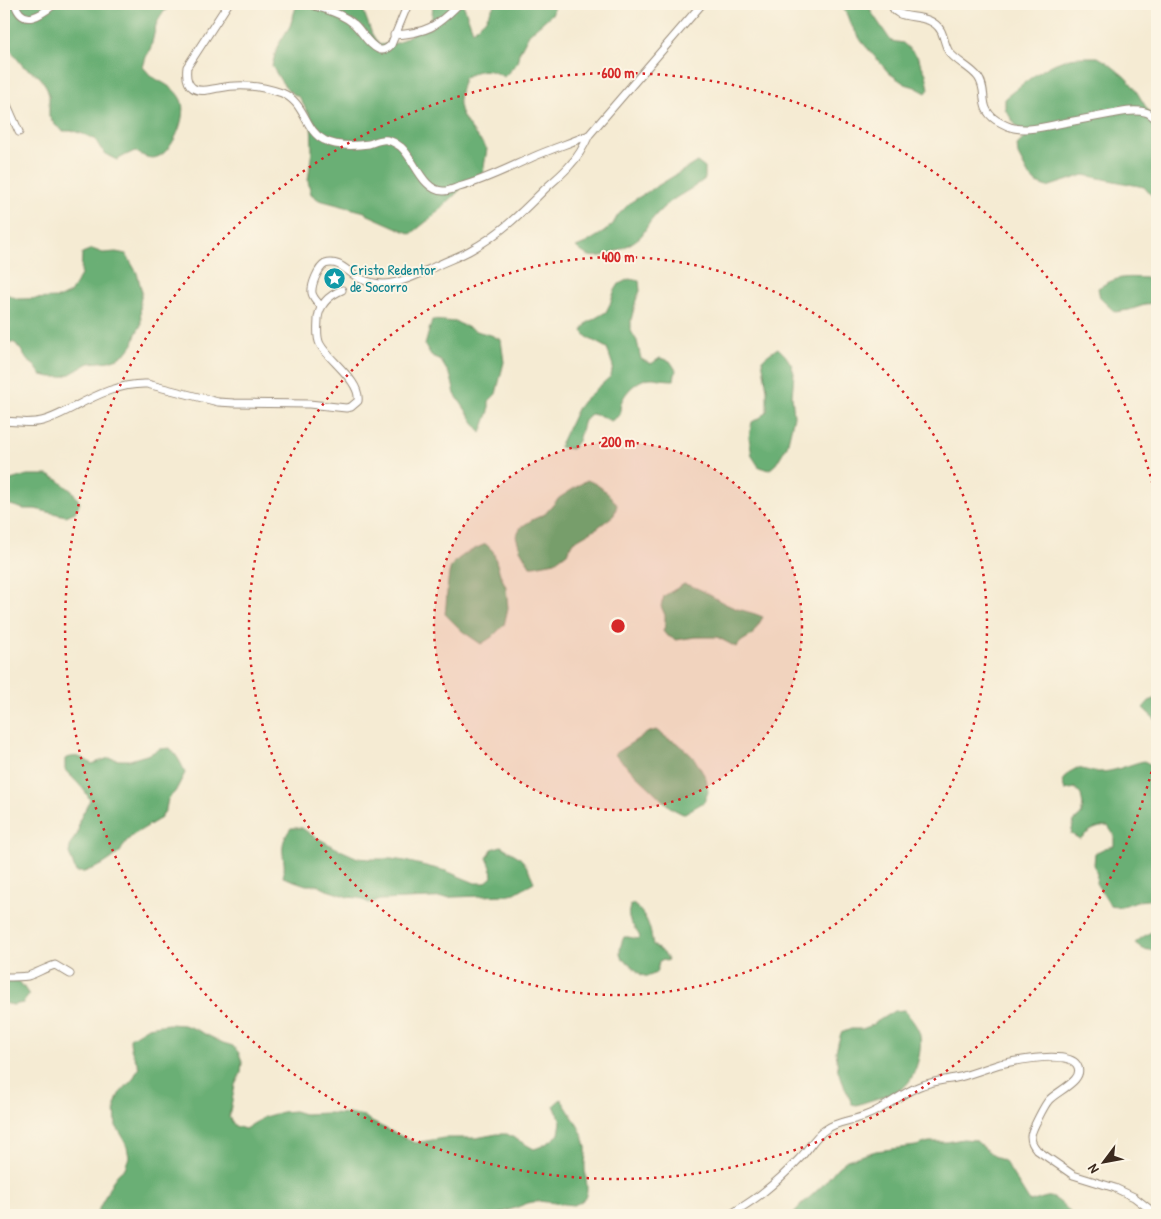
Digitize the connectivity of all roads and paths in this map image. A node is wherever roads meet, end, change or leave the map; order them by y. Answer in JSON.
{"nodes":[{"id":1,"x":16,"y":4,"type":"edge"},
{"id":2,"x":55,"y":4,"type":"edge"},
{"id":3,"x":228,"y":4,"type":"edge"},
{"id":4,"x":311,"y":4,"type":"edge"},
{"id":5,"x":408,"y":4,"type":"edge"},
{"id":6,"x":458,"y":4,"type":"edge"},
{"id":7,"x":702,"y":4,"type":"edge"},
{"id":8,"x":892,"y":4,"type":"edge"},
{"id":9,"x":394,"y":35,"type":"junction"},
{"id":10,"x":4,"y":98,"type":"edge"},
{"id":11,"x":1157,"y":120,"type":"edge"},
{"id":12,"x":19,"y":132,"type":"dead end"},
{"id":13,"x":589,"y":135,"type":"junction"},
{"id":14,"x":342,"y":290,"type":"dead end"},
{"id":15,"x":321,"y":306,"type":"junction"},
{"id":16,"x":4,"y":421,"type":"edge"},
{"id":17,"x":70,"y":974,"type":"dead end"},
{"id":18,"x":4,"y":977,"type":"edge"},
{"id":19,"x":730,"y":1215,"type":"edge"},
{"id":20,"x":1157,"y":1215,"type":"edge"}],
"edges":[{"from":1,"to":2,"type":"street"},
{"from":3,"to":13,"type":"street"},
{"from":4,"to":9,"type":"street"},
{"from":5,"to":9,"type":"street"},
{"from":6,"to":9,"type":"street"},
{"from":7,"to":13,"type":"street"},
{"from":8,"to":11,"type":"street"},
{"from":10,"to":12,"type":"street"},
{"from":13,"to":15,"type":"street"},
{"from":14,"to":15,"type":"street"},
{"from":15,"to":16,"type":"street"},
{"from":17,"to":18,"type":"street"},
{"from":19,"to":20,"type":"street"}]}
